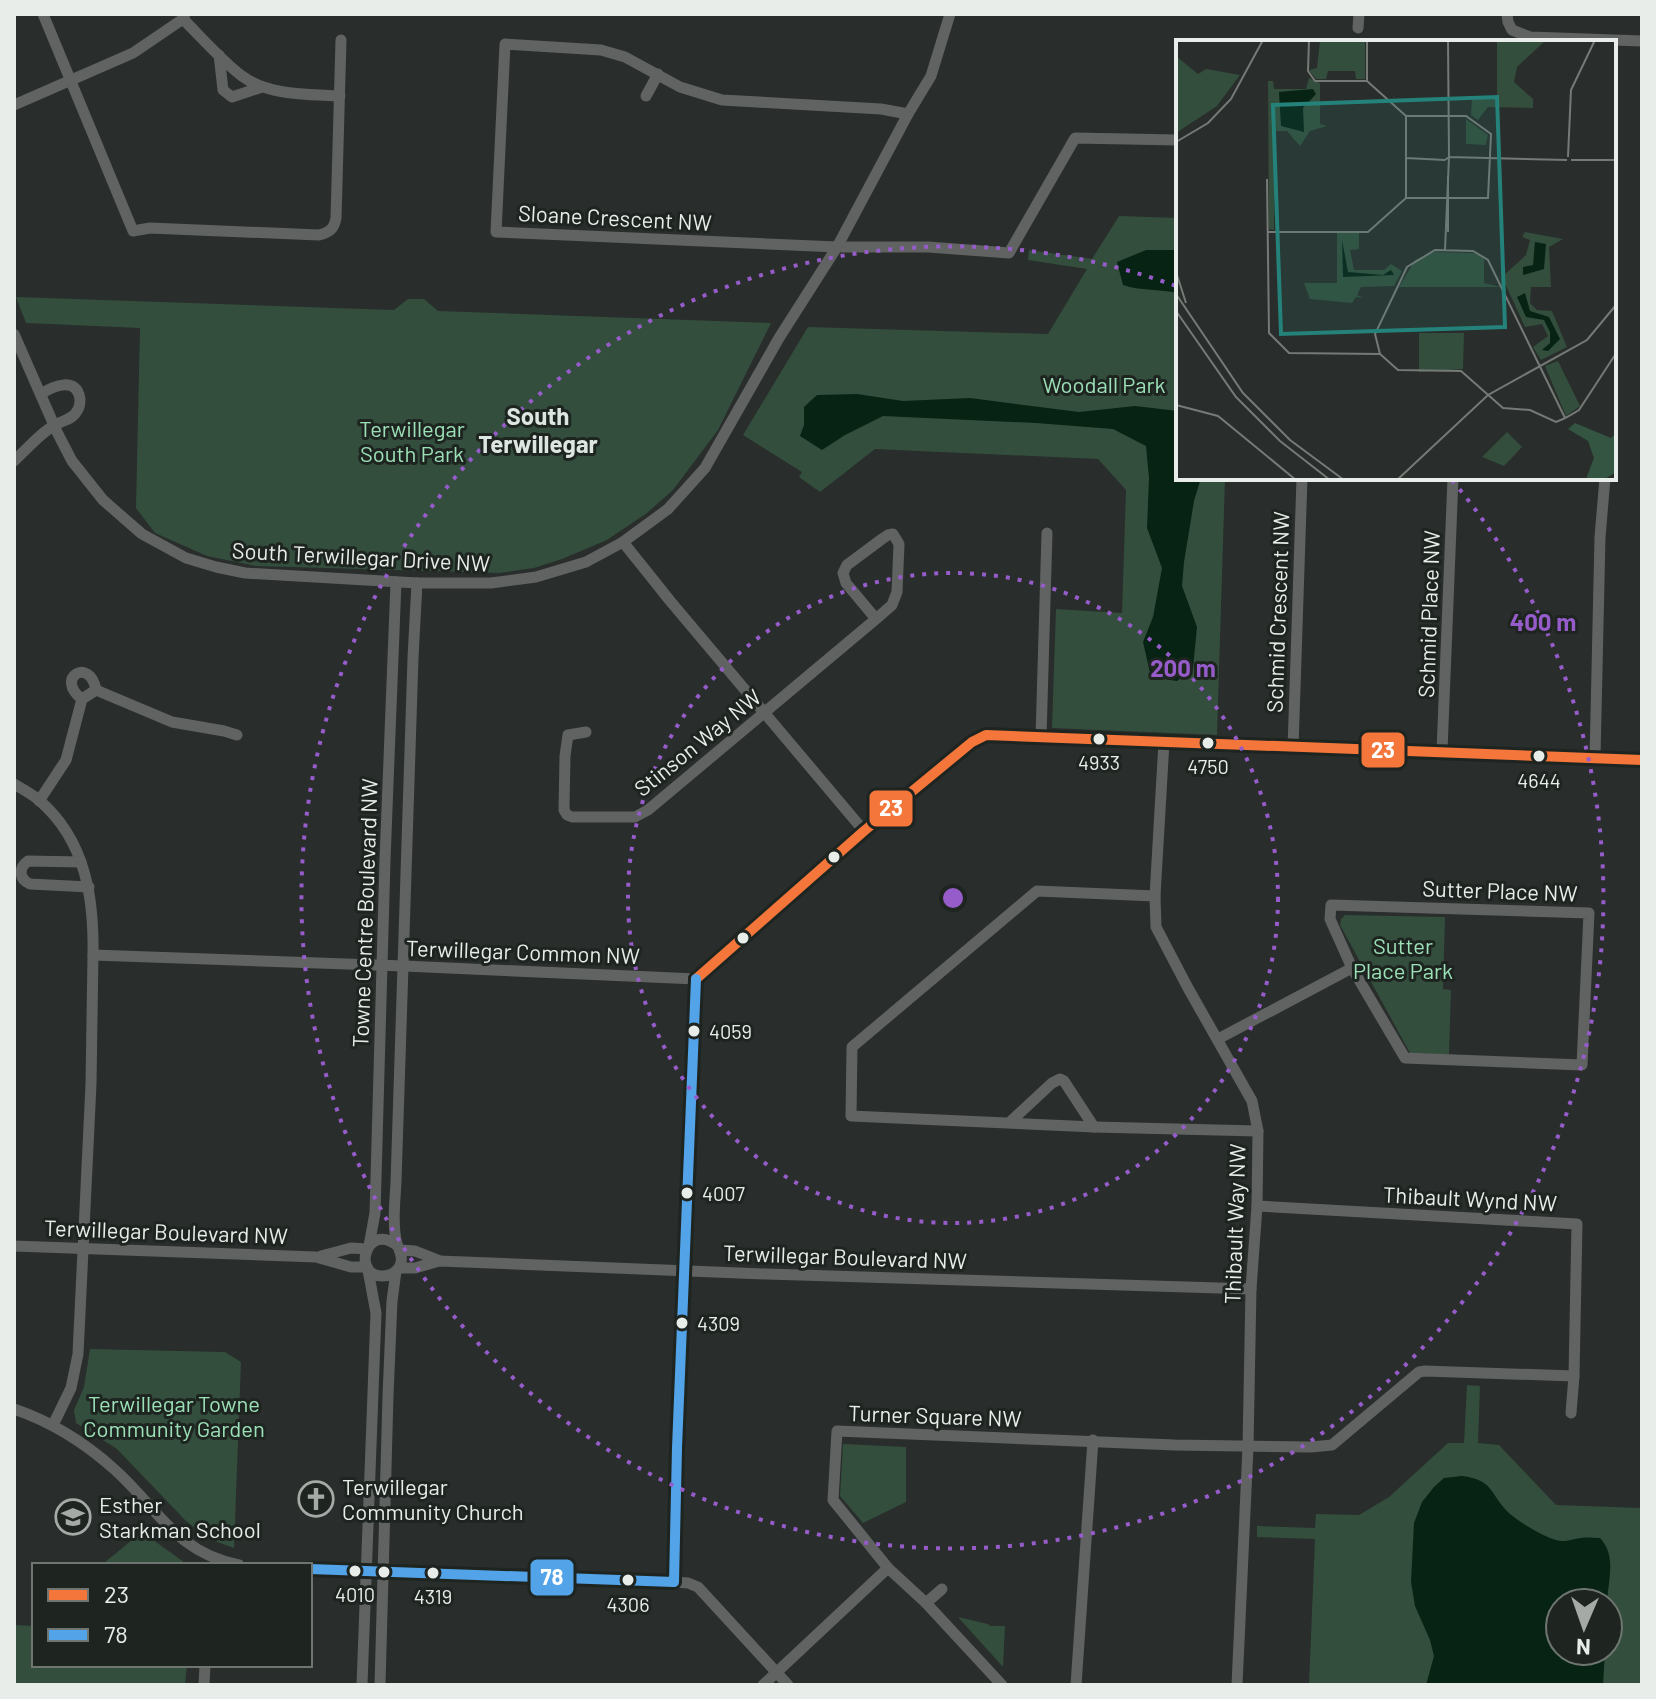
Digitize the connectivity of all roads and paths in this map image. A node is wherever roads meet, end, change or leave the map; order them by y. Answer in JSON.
{"nodes":[{"id":1,"x":43,"y":14,"type":"edge"},
{"id":2,"x":950,"y":14,"type":"edge"},
{"id":3,"x":1359,"y":14,"type":"edge"},
{"id":4,"x":1507,"y":14,"type":"edge"},
{"id":5,"x":184,"y":16,"type":"edge"},
{"id":6,"x":1358,"y":28,"type":"dead end"},
{"id":7,"x":341,"y":40,"type":"dead end"},
{"id":8,"x":1614,"y":40,"type":"edge"},
{"id":9,"x":1616,"y":40,"type":"edge"},
{"id":10,"x":1642,"y":41,"type":"edge"},
{"id":11,"x":219,"y":55,"type":"junction"},
{"id":12,"x":658,"y":74,"type":"junction"},
{"id":13,"x":70,"y":80,"type":"junction"},
{"id":14,"x":262,"y":87,"type":"junction"},
{"id":15,"x":340,"y":96,"type":"junction"},
{"id":16,"x":646,"y":96,"type":"dead end"},
{"id":17,"x":14,"y":105,"type":"edge"},
{"id":18,"x":908,"y":114,"type":"junction"},
{"id":19,"x":1176,"y":140,"type":"edge"},
{"id":20,"x":837,"y":247,"type":"junction"},
{"id":21,"x":14,"y":334,"type":"edge"},
{"id":22,"x":41,"y":394,"type":"junction"},
{"id":23,"x":54,"y":425,"type":"junction"},
{"id":24,"x":14,"y":461,"type":"edge"},
{"id":25,"x":1302,"y":480,"type":"edge"},
{"id":26,"x":1453,"y":480,"type":"edge"},
{"id":27,"x":1605,"y":480,"type":"edge"},
{"id":28,"x":1047,"y":533,"type":"dead end"},
{"id":29,"x":623,"y":542,"type":"junction"},
{"id":30,"x":396,"y":582,"type":"junction"},
{"id":31,"x":417,"y":583,"type":"junction"},
{"id":32,"x":876,"y":619,"type":"junction"},
{"id":33,"x":96,"y":690,"type":"junction"},
{"id":34,"x":82,"y":699,"type":"junction"},
{"id":35,"x":764,"y":714,"type":"junction"},
{"id":36,"x":586,"y":732,"type":"dead end"},
{"id":37,"x":237,"y":735,"type":"dead end"},
{"id":38,"x":1041,"y":737,"type":"junction"},
{"id":39,"x":1164,"y":742,"type":"junction"},
{"id":40,"x":1293,"y":748,"type":"junction"},
{"id":41,"x":1442,"y":751,"type":"junction"},
{"id":42,"x":1595,"y":758,"type":"junction"},
{"id":43,"x":1642,"y":760,"type":"edge"},
{"id":44,"x":14,"y":784,"type":"edge"},
{"id":45,"x":39,"y":801,"type":"junction"},
{"id":46,"x":864,"y":831,"type":"junction"},
{"id":47,"x":81,"y":862,"type":"junction"},
{"id":48,"x":89,"y":887,"type":"junction"},
{"id":49,"x":1155,"y":896,"type":"junction"},
{"id":50,"x":93,"y":955,"type":"junction"},
{"id":51,"x":382,"y":965,"type":"junction"},
{"id":52,"x":404,"y":966,"type":"junction"},
{"id":53,"x":1352,"y":968,"type":"junction"},
{"id":54,"x":696,"y":979,"type":"junction"},
{"id":55,"x":1218,"y":1039,"type":"junction"},
{"id":56,"x":1010,"y":1122,"type":"junction"},
{"id":57,"x":1094,"y":1127,"type":"junction"},
{"id":58,"x":1258,"y":1131,"type":"junction"},
{"id":59,"x":1257,"y":1206,"type":"junction"},
{"id":60,"x":14,"y":1246,"type":"edge"},
{"id":61,"x":368,"y":1247,"type":"junction"},
{"id":62,"x":84,"y":1248,"type":"junction"},
{"id":63,"x":399,"y":1248,"type":"junction"},
{"id":64,"x":316,"y":1257,"type":"junction"},
{"id":65,"x":439,"y":1261,"type":"junction"},
{"id":66,"x":368,"y":1268,"type":"junction"},
{"id":67,"x":398,"y":1269,"type":"junction"},
{"id":68,"x":685,"y":1271,"type":"junction"},
{"id":69,"x":1251,"y":1289,"type":"junction"},
{"id":70,"x":1574,"y":1376,"type":"junction"},
{"id":71,"x":14,"y":1409,"type":"edge"},
{"id":72,"x":1571,"y":1413,"type":"dead end"},
{"id":73,"x":53,"y":1425,"type":"junction"},
{"id":74,"x":1093,"y":1440,"type":"junction"},
{"id":75,"x":1248,"y":1447,"type":"junction"},
{"id":76,"x":222,"y":1563,"type":"edge"},
{"id":77,"x":888,"y":1568,"type":"junction"},
{"id":78,"x":312,"y":1569,"type":"edge"},
{"id":79,"x":367,"y":1571,"type":"junction"},
{"id":80,"x":382,"y":1572,"type":"junction"},
{"id":81,"x":674,"y":1582,"type":"junction"},
{"id":82,"x":942,"y":1589,"type":"dead end"},
{"id":83,"x":926,"y":1603,"type":"junction"},
{"id":84,"x":775,"y":1672,"type":"junction"},
{"id":85,"x":362,"y":1685,"type":"edge"},
{"id":86,"x":380,"y":1685,"type":"edge"},
{"id":87,"x":763,"y":1685,"type":"edge"},
{"id":88,"x":788,"y":1685,"type":"edge"},
{"id":89,"x":1002,"y":1685,"type":"edge"},
{"id":90,"x":1076,"y":1685,"type":"edge"},
{"id":91,"x":1237,"y":1685,"type":"edge"}],
"edges":[{"from":1,"to":13,"type":"street"},
{"from":2,"to":18,"type":"street","name":"South Terwillegar Drive NW"},
{"from":3,"to":6,"type":"street"},
{"from":4,"to":8,"type":"street"},
{"from":5,"to":11,"type":"street"},
{"from":5,"to":13,"type":"street"},
{"from":7,"to":15,"type":"street"},
{"from":9,"to":10,"type":"street"},
{"from":11,"to":14,"type":"street"},
{"from":11,"to":14,"type":"street"},
{"from":12,"to":16,"type":"street"},
{"from":12,"to":18,"type":"street","name":"Sloane Crescent NW"},
{"from":12,"to":20,"type":"street","name":"Sloane Crescent NW"},
{"from":13,"to":15,"type":"street"},
{"from":13,"to":17,"type":"street"},
{"from":14,"to":15,"type":"street"},
{"from":18,"to":20,"type":"street","name":"South Terwillegar Drive NW"},
{"from":19,"to":20,"type":"street"},
{"from":20,"to":29,"type":"street","name":"South Terwillegar Drive NW"},
{"from":21,"to":22,"type":"street","name":"South Terwillegar Drive NW"},
{"from":22,"to":23,"type":"street","name":"South Terwillegar Drive NW"},
{"from":22,"to":23,"type":"street"},
{"from":23,"to":24,"type":"street"},
{"from":23,"to":30,"type":"street","name":"South Terwillegar Drive NW"},
{"from":25,"to":40,"type":"street","name":"Schmid Crescent NW"},
{"from":26,"to":41,"type":"street","name":"Schmid Place NW"},
{"from":27,"to":42,"type":"street"},
{"from":28,"to":38,"type":"street"},
{"from":29,"to":31,"type":"street","name":"South Terwillegar Drive NW"},
{"from":29,"to":35,"type":"street"},
{"from":30,"to":31,"type":"street","name":"South Terwillegar Drive NW"},
{"from":30,"to":51,"type":"street","name":"Towne Centre Boulevard NW"},
{"from":31,"to":52,"type":"street","name":"Towne Centre Boulevard NW"},
{"from":32,"to":32,"type":"street","name":"Stinson Way NW"},
{"from":32,"to":35,"type":"street","name":"Stinson Way NW"},
{"from":33,"to":34,"type":"street"},
{"from":33,"to":34,"type":"street"},
{"from":33,"to":37,"type":"street"},
{"from":34,"to":45,"type":"street"},
{"from":35,"to":36,"type":"street","name":"Stinson Way NW"},
{"from":35,"to":46,"type":"street"},
{"from":38,"to":39,"type":"street"},
{"from":38,"to":46,"type":"street"},
{"from":39,"to":40,"type":"street"},
{"from":39,"to":49,"type":"street","name":"Thibault Way NW"},
{"from":40,"to":41,"type":"street"},
{"from":41,"to":42,"type":"street"},
{"from":42,"to":43,"type":"street"},
{"from":44,"to":45,"type":"street"},
{"from":45,"to":47,"type":"street"},
{"from":46,"to":54,"type":"street"},
{"from":47,"to":48,"type":"street"},
{"from":47,"to":48,"type":"street"},
{"from":48,"to":50,"type":"street"},
{"from":49,"to":55,"type":"street","name":"Thibault Way NW"},
{"from":49,"to":56,"type":"street"},
{"from":50,"to":51,"type":"street","name":"Terwillegar Common NW"},
{"from":50,"to":62,"type":"street"},
{"from":51,"to":52,"type":"street","name":"Terwillegar Common NW"},
{"from":51,"to":61,"type":"street","name":"Towne Centre Boulevard NW"},
{"from":52,"to":54,"type":"street","name":"Terwillegar Common NW"},
{"from":52,"to":63,"type":"street","name":"Towne Centre Boulevard NW"},
{"from":53,"to":53,"type":"street","name":"Sutter Place NW"},
{"from":53,"to":55,"type":"street"},
{"from":54,"to":68,"type":"street"},
{"from":55,"to":58,"type":"street","name":"Thibault Way NW"},
{"from":56,"to":57,"type":"street"},
{"from":56,"to":57,"type":"street"},
{"from":57,"to":58,"type":"street"},
{"from":58,"to":59,"type":"street","name":"Thibault Way NW"},
{"from":59,"to":69,"type":"street","name":"Thibault Way NW"},
{"from":59,"to":70,"type":"street","name":"Thibault Wynd NW"},
{"from":60,"to":62,"type":"street","name":"Terwillegar Boulevard NW"},
{"from":61,"to":63,"type":"street"},
{"from":61,"to":64,"type":"street","name":"Terwillegar Boulevard NW"},
{"from":61,"to":66,"type":"street"},
{"from":62,"to":64,"type":"street","name":"Terwillegar Boulevard NW"},
{"from":62,"to":73,"type":"street"},
{"from":63,"to":65,"type":"street","name":"Terwillegar Boulevard NW"},
{"from":63,"to":67,"type":"street"},
{"from":64,"to":66,"type":"street","name":"Terwillegar Boulevard NW"},
{"from":65,"to":67,"type":"street","name":"Terwillegar Boulevard NW"},
{"from":65,"to":68,"type":"street","name":"Terwillegar Boulevard NW"},
{"from":66,"to":67,"type":"street"},
{"from":66,"to":79,"type":"street"},
{"from":67,"to":80,"type":"street"},
{"from":68,"to":69,"type":"street","name":"Terwillegar Boulevard NW"},
{"from":68,"to":81,"type":"street"},
{"from":69,"to":75,"type":"street","name":"Thibault Way NW"},
{"from":70,"to":72,"type":"street","name":"Thibault Wynd NW"},
{"from":70,"to":75,"type":"street"},
{"from":71,"to":73,"type":"street"},
{"from":73,"to":76,"type":"street"},
{"from":74,"to":75,"type":"street","name":"Turner Square NW"},
{"from":74,"to":77,"type":"street","name":"Turner Square NW"},
{"from":74,"to":90,"type":"street"},
{"from":75,"to":91,"type":"street","name":"Thibault Way NW"},
{"from":77,"to":83,"type":"street","name":"Turner Square NW"},
{"from":77,"to":84,"type":"street"},
{"from":78,"to":79,"type":"street"},
{"from":79,"to":80,"type":"street"},
{"from":79,"to":85,"type":"street"},
{"from":80,"to":81,"type":"street"},
{"from":80,"to":86,"type":"street"},
{"from":81,"to":84,"type":"street"},
{"from":82,"to":83,"type":"street"},
{"from":83,"to":89,"type":"street","name":"Turner Square NW"},
{"from":84,"to":87,"type":"street"},
{"from":84,"to":88,"type":"street"}]}
